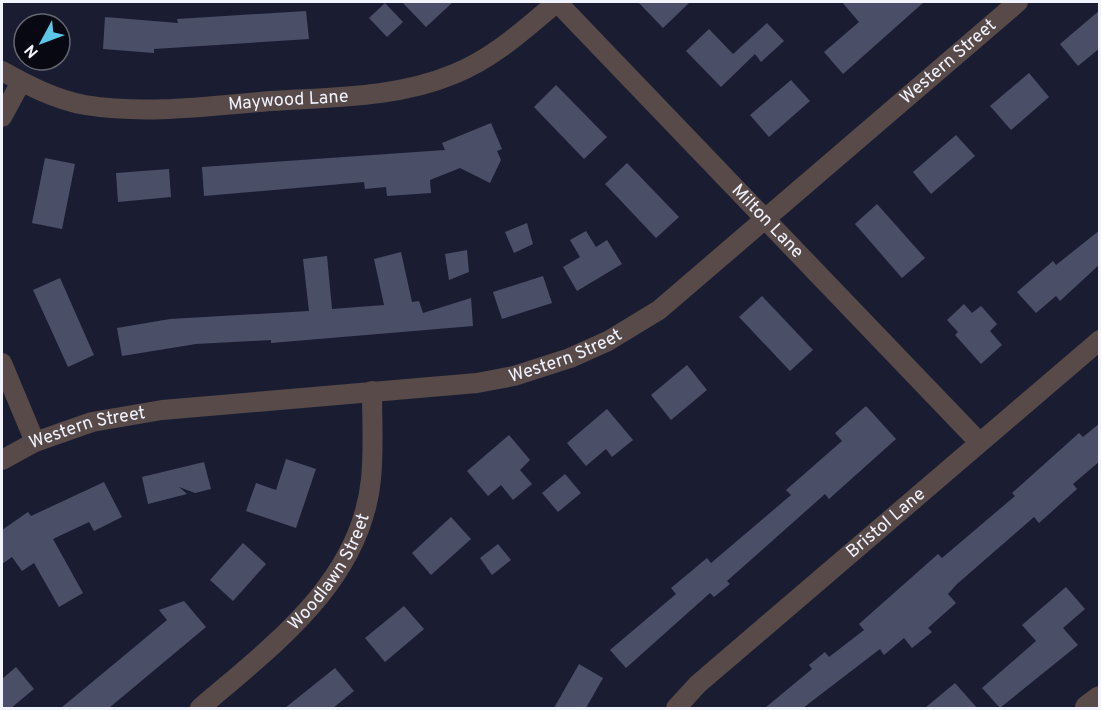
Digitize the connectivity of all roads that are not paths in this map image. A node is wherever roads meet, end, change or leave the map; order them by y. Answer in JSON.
{"nodes":[{"id":1,"x":557,"y":2,"type":"edge"},
{"id":2,"x":1018,"y":2,"type":"edge"},
{"id":3,"x":2,"y":71,"type":"edge"},
{"id":4,"x":21,"y":82,"type":"junction"},
{"id":5,"x":2,"y":117,"type":"edge"},
{"id":6,"x":767,"y":220,"type":"junction"},
{"id":7,"x":1100,"y":340,"type":"edge"},
{"id":8,"x":2,"y":363,"type":"edge"},
{"id":9,"x":372,"y":391,"type":"junction"},
{"id":10,"x":35,"y":442,"type":"junction"},
{"id":11,"x":979,"y":442,"type":"junction"},
{"id":12,"x":2,"y":460,"type":"edge"},
{"id":13,"x":1100,"y":699,"type":"edge"},
{"id":14,"x":200,"y":708,"type":"edge"},
{"id":15,"x":676,"y":708,"type":"edge"},
{"id":16,"x":1088,"y":708,"type":"edge"}],
"edges":[{"from":1,"to":4,"type":"street","name":"Maywood Lane"},
{"from":1,"to":6,"type":"street","name":"Milton Lane"},
{"from":2,"to":6,"type":"street","name":"Western Street"},
{"from":3,"to":4,"type":"street","name":"Maywood Lane"},
{"from":4,"to":5,"type":"street"},
{"from":6,"to":9,"type":"street","name":"Western Street"},
{"from":6,"to":11,"type":"street","name":"Milton Lane"},
{"from":7,"to":11,"type":"street","name":"Bristol Lane"},
{"from":8,"to":10,"type":"street"},
{"from":9,"to":10,"type":"street","name":"Western Street"},
{"from":9,"to":14,"type":"street","name":"Woodlawn Street"},
{"from":10,"to":12,"type":"street","name":"Western Street"},
{"from":11,"to":15,"type":"street","name":"Bristol Lane"},
{"from":13,"to":16,"type":"street"}]}
